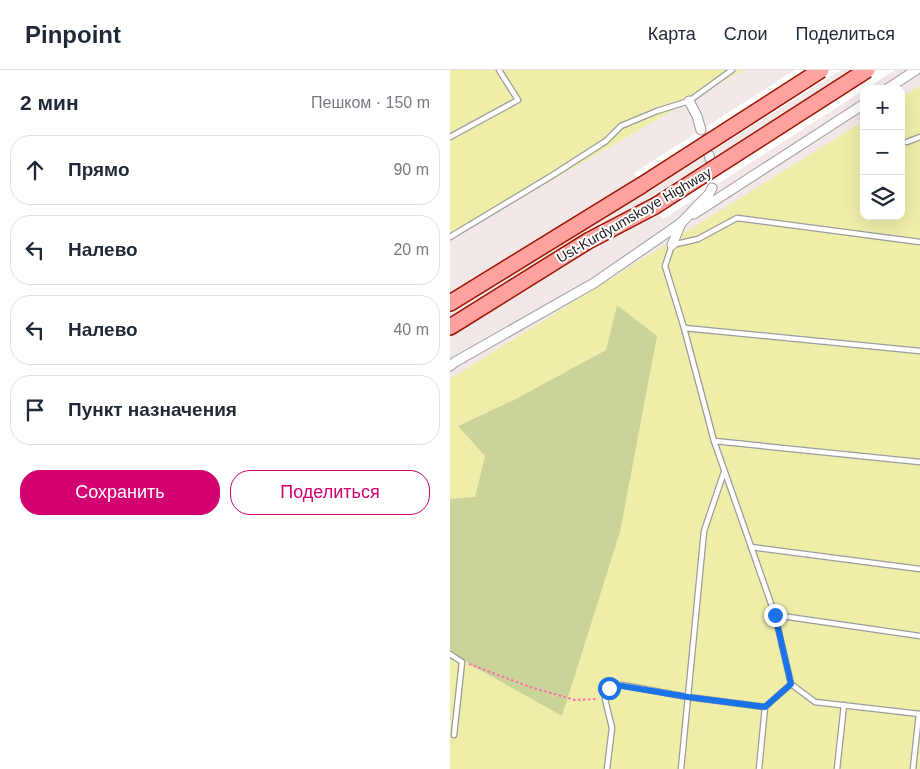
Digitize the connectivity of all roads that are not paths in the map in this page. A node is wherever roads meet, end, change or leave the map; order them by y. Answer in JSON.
{"nodes":[{"id":1,"x":499,"y":70,"type":"edge"},
{"id":2,"x":732,"y":70,"type":"edge"},
{"id":3,"x":821,"y":70,"type":"edge"},
{"id":4,"x":868,"y":70,"type":"edge"},
{"id":5,"x":916,"y":70,"type":"edge"},
{"id":6,"x":893,"y":85,"type":"edge"},
{"id":7,"x":689,"y":101,"type":"junction"},
{"id":8,"x":860,"y":107,"type":"edge"},
{"id":9,"x":701,"y":130,"type":"dead end"},
{"id":10,"x":450,"y":137,"type":"edge"},
{"id":11,"x":920,"y":137,"type":"edge"},
{"id":12,"x":907,"y":142,"type":"dead end"},
{"id":13,"x":712,"y":188,"type":"dead end"},
{"id":14,"x":681,"y":223,"type":"junction"},
{"id":15,"x":450,"y":236,"type":"edge"},
{"id":16,"x":920,"y":242,"type":"edge"},
{"id":17,"x":672,"y":245,"type":"junction"},
{"id":18,"x":450,"y":303,"type":"edge"},
{"id":19,"x":450,"y":326,"type":"edge"},
{"id":20,"x":684,"y":328,"type":"junction"},
{"id":21,"x":920,"y":351,"type":"edge"},
{"id":22,"x":450,"y":366,"type":"edge"},
{"id":23,"x":714,"y":441,"type":"junction"},
{"id":24,"x":920,"y":462,"type":"edge"},
{"id":25,"x":724,"y":470,"type":"junction"},
{"id":26,"x":751,"y":547,"type":"junction"},
{"id":27,"x":920,"y":569,"type":"edge"},
{"id":28,"x":775,"y":615,"type":"junction"},
{"id":29,"x":920,"y":636,"type":"edge"},
{"id":30,"x":450,"y":654,"type":"edge"},
{"id":31,"x":791,"y":684,"type":"junction"},
{"id":32,"x":688,"y":697,"type":"junction"},
{"id":33,"x":844,"y":705,"type":"junction"},
{"id":34,"x":765,"y":707,"type":"junction"},
{"id":35,"x":920,"y":714,"type":"edge"},
{"id":36,"x":454,"y":735,"type":"dead end"},
{"id":37,"x":607,"y":769,"type":"edge"},
{"id":38,"x":682,"y":769,"type":"edge"},
{"id":39,"x":759,"y":769,"type":"edge"},
{"id":40,"x":837,"y":769,"type":"edge"},
{"id":41,"x":913,"y":769,"type":"edge"}],
"edges":[{"from":1,"to":10,"type":"lane"},
{"from":2,"to":7,"type":"lane"},
{"from":3,"to":18,"type":"main road","name":"Ust-Kurdyumskoye Highway","bridge":true},
{"from":4,"to":19,"type":"main road","name":"Ust-Kurdyumskoye Highway","bridge":true},
{"from":5,"to":6,"type":"street"},
{"from":7,"to":9,"type":"street"},
{"from":7,"to":15,"type":"lane"},
{"from":8,"to":14,"type":"street"},
{"from":11,"to":12,"type":"lane"},
{"from":13,"to":14,"type":"street"},
{"from":14,"to":17,"type":"street"},
{"from":14,"to":22,"type":"street"},
{"from":16,"to":17,"type":"lane"},
{"from":17,"to":20,"type":"lane"},
{"from":20,"to":21,"type":"lane"},
{"from":20,"to":23,"type":"lane"},
{"from":23,"to":24,"type":"lane"},
{"from":23,"to":25,"type":"lane"},
{"from":25,"to":26,"type":"lane"},
{"from":25,"to":32,"type":"lane"},
{"from":26,"to":27,"type":"lane"},
{"from":26,"to":28,"type":"lane"},
{"from":28,"to":29,"type":"lane"},
{"from":28,"to":31,"type":"lane"},
{"from":30,"to":36,"type":"lane"},
{"from":31,"to":33,"type":"lane"},
{"from":31,"to":34,"type":"lane"},
{"from":32,"to":34,"type":"lane"},
{"from":32,"to":37,"type":"lane"},
{"from":32,"to":38,"type":"lane"},
{"from":33,"to":35,"type":"lane"},
{"from":33,"to":40,"type":"lane"},
{"from":34,"to":39,"type":"lane"},
{"from":35,"to":41,"type":"lane"}]}
